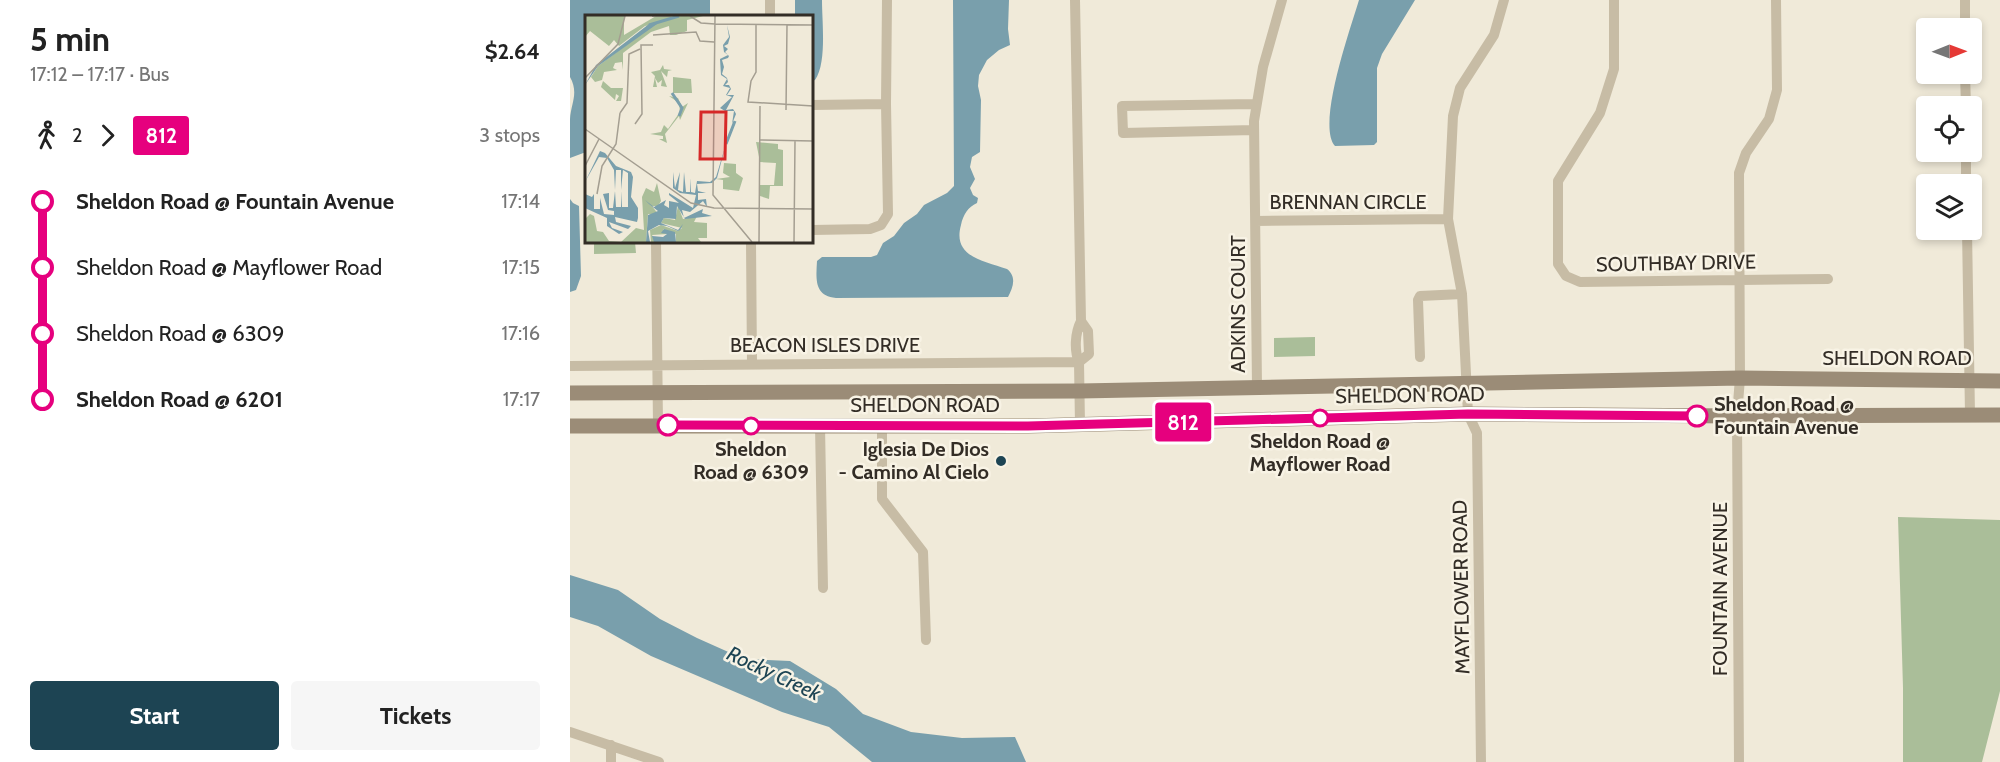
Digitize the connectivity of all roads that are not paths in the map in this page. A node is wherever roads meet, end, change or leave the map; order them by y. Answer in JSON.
{"nodes":[{"id":1,"x":887,"y":0,"type":"edge"},
{"id":2,"x":1075,"y":0,"type":"edge"},
{"id":3,"x":1282,"y":0,"type":"edge"},
{"id":4,"x":1504,"y":0,"type":"edge"},
{"id":5,"x":1614,"y":0,"type":"edge"},
{"id":6,"x":1776,"y":0,"type":"edge"},
{"id":7,"x":1965,"y":0,"type":"edge"},
{"id":8,"x":1965,"y":18,"type":"edge"},
{"id":9,"x":886,"y":104,"type":"junction"},
{"id":10,"x":1255,"y":104,"type":"junction"},
{"id":11,"x":813,"y":105,"type":"edge"},
{"id":12,"x":1254,"y":130,"type":"junction"},
{"id":13,"x":1448,"y":219,"type":"junction"},
{"id":14,"x":1256,"y":221,"type":"junction"},
{"id":15,"x":813,"y":230,"type":"edge"},
{"id":16,"x":1967,"y":240,"type":"edge"},
{"id":17,"x":656,"y":243,"type":"edge"},
{"id":18,"x":750,"y":243,"type":"edge"},
{"id":19,"x":1828,"y":279,"type":"dead end"},
{"id":20,"x":1739,"y":280,"type":"junction"},
{"id":21,"x":1462,"y":294,"type":"junction"},
{"id":22,"x":1420,"y":357,"type":"dead end"},
{"id":23,"x":1080,"y":362,"type":"junction"},
{"id":24,"x":752,"y":364,"type":"junction"},
{"id":25,"x":657,"y":365,"type":"junction"},
{"id":26,"x":570,"y":366,"type":"edge"},
{"id":27,"x":1740,"y":378,"type":"junction"},
{"id":28,"x":1968,"y":379,"type":"junction"},
{"id":29,"x":2000,"y":381,"type":"edge"},
{"id":30,"x":1468,"y":383,"type":"junction"},
{"id":31,"x":1257,"y":386,"type":"junction"},
{"id":32,"x":1080,"y":391,"type":"junction"},
{"id":33,"x":570,"y":393,"type":"edge"},
{"id":34,"x":658,"y":393,"type":"junction"},
{"id":35,"x":1468,"y":414,"type":"junction"},
{"id":36,"x":1970,"y":414,"type":"junction"},
{"id":37,"x":2000,"y":415,"type":"edge"},
{"id":38,"x":1737,"y":416,"type":"junction"},
{"id":39,"x":658,"y":425,"type":"junction"},
{"id":40,"x":1080,"y":425,"type":"junction"},
{"id":41,"x":570,"y":426,"type":"edge"},
{"id":42,"x":820,"y":426,"type":"junction"},
{"id":43,"x":882,"y":427,"type":"junction"},
{"id":44,"x":823,"y":588,"type":"dead end"},
{"id":45,"x":926,"y":640,"type":"dead end"},
{"id":46,"x":570,"y":732,"type":"edge"},
{"id":47,"x":611,"y":745,"type":"junction"},
{"id":48,"x":611,"y":762,"type":"edge"},
{"id":49,"x":659,"y":762,"type":"edge"},
{"id":50,"x":1481,"y":762,"type":"edge"},
{"id":51,"x":1739,"y":762,"type":"edge"}],
"edges":[{"from":1,"to":9,"type":"street"},
{"from":2,"to":23,"type":"street"},
{"from":3,"to":10,"type":"street","name":"BRENNAN CIRCLE"},
{"from":4,"to":13,"type":"street","name":"BRENNAN CIRCLE"},
{"from":5,"to":20,"type":"street","name":"SOUTHBAY DRIVE"},
{"from":6,"to":20,"type":"street","name":"FOUNTAIN AVENUE"},
{"from":7,"to":8,"type":"street"},
{"from":9,"to":11,"type":"street"},
{"from":9,"to":15,"type":"street"},
{"from":10,"to":12,"type":"street","name":"BRENNAN CIRCLE"},
{"from":10,"to":12,"type":"street"},
{"from":12,"to":14,"type":"street","name":"BRENNAN CIRCLE"},
{"from":13,"to":14,"type":"street","name":"BRENNAN CIRCLE"},
{"from":13,"to":21,"type":"street","name":"BRENNAN CIRCLE"},
{"from":14,"to":31,"type":"street","name":"ADKINS COURT"},
{"from":16,"to":28,"type":"street"},
{"from":17,"to":25,"type":"street"},
{"from":18,"to":24,"type":"street"},
{"from":19,"to":20,"type":"street","name":"SOUTHBAY DRIVE"},
{"from":20,"to":27,"type":"street","name":"FOUNTAIN AVENUE"},
{"from":21,"to":22,"type":"street"},
{"from":21,"to":30,"type":"street","name":"BRENNAN CIRCLE"},
{"from":23,"to":24,"type":"street","name":"BEACON ISLES DRIVE"},
{"from":23,"to":32,"type":"street"},
{"from":24,"to":25,"type":"street","name":"BEACON ISLES DRIVE"},
{"from":25,"to":26,"type":"street","name":"BEACON ISLES DRIVE"},
{"from":25,"to":34,"type":"street"},
{"from":27,"to":28,"type":"main road","name":"SHELDON ROAD"},
{"from":27,"to":30,"type":"main road","name":"SHELDON ROAD"},
{"from":27,"to":38,"type":"street","name":"FOUNTAIN AVENUE"},
{"from":28,"to":29,"type":"main road","name":"SHELDON ROAD"},
{"from":28,"to":36,"type":"street"},
{"from":30,"to":31,"type":"main road","name":"SHELDON ROAD"},
{"from":30,"to":35,"type":"street","name":"BRENNAN CIRCLE"},
{"from":31,"to":32,"type":"main road","name":"SHELDON ROAD"},
{"from":32,"to":34,"type":"main road","name":"SHELDON ROAD"},
{"from":32,"to":40,"type":"street"},
{"from":33,"to":34,"type":"main road","name":"SHELDON ROAD"},
{"from":34,"to":39,"type":"street"},
{"from":35,"to":38,"type":"main road","name":"SHELDON ROAD"},
{"from":35,"to":40,"type":"main road","name":"SHELDON ROAD"},
{"from":35,"to":50,"type":"street","name":"MAYFLOWER ROAD"},
{"from":36,"to":37,"type":"main road","name":"SHELDON ROAD"},
{"from":36,"to":38,"type":"main road","name":"SHELDON ROAD"},
{"from":38,"to":51,"type":"street","name":"FOUNTAIN AVENUE"},
{"from":39,"to":41,"type":"main road","name":"SHELDON ROAD"},
{"from":39,"to":42,"type":"main road","name":"SHELDON ROAD"},
{"from":40,"to":43,"type":"main road","name":"SHELDON ROAD"},
{"from":42,"to":43,"type":"main road","name":"SHELDON ROAD"},
{"from":42,"to":44,"type":"street"},
{"from":43,"to":45,"type":"street"},
{"from":46,"to":47,"type":"street"},
{"from":47,"to":48,"type":"street"},
{"from":47,"to":49,"type":"street"}]}
